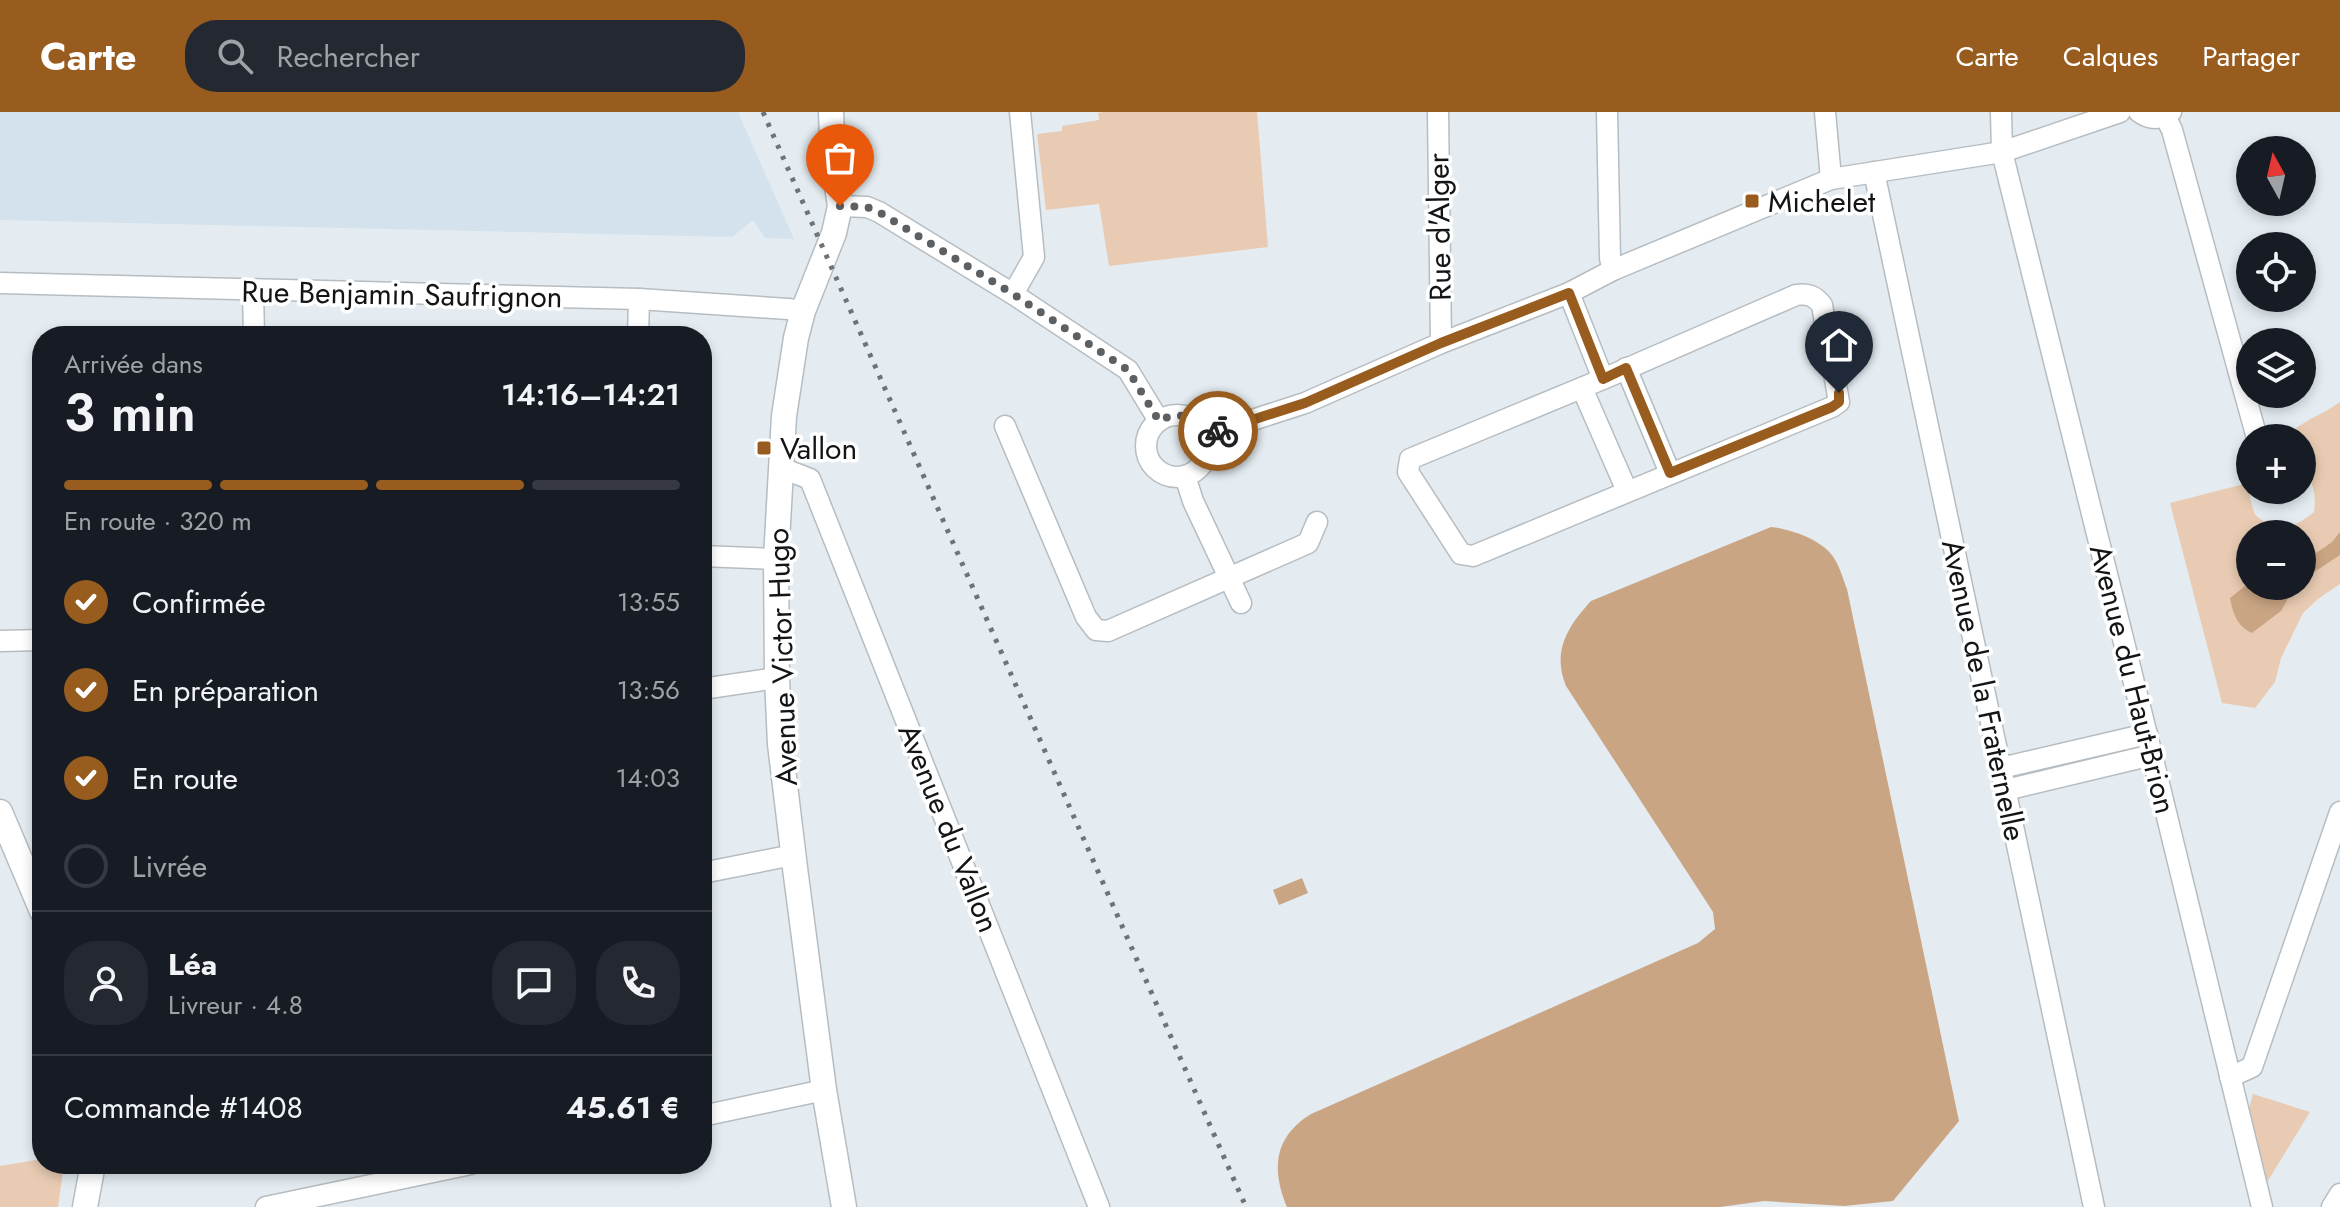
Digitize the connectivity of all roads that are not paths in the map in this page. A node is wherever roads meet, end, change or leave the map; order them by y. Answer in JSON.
{"nodes":[{"id":1,"x":831,"y":112,"type":"edge"},
{"id":2,"x":1020,"y":112,"type":"edge"},
{"id":3,"x":1438,"y":112,"type":"edge"},
{"id":4,"x":1607,"y":112,"type":"edge"},
{"id":5,"x":1825,"y":112,"type":"edge"},
{"id":6,"x":2001,"y":112,"type":"edge"},
{"id":7,"x":2120,"y":112,"type":"edge"},
{"id":8,"x":2139,"y":112,"type":"edge"},
{"id":9,"x":2168,"y":114,"type":"edge"},
{"id":10,"x":2002,"y":152,"type":"junction"},
{"id":11,"x":1874,"y":172,"type":"junction"},
{"id":12,"x":1831,"y":179,"type":"junction"},
{"id":13,"x":840,"y":206,"type":"junction"},
{"id":14,"x":1613,"y":270,"type":"junction"},
{"id":15,"x":0,"y":283,"type":"edge"},
{"id":16,"x":253,"y":291,"type":"junction"},
{"id":17,"x":1569,"y":293,"type":"junction"},
{"id":18,"x":1013,"y":294,"type":"junction"},
{"id":19,"x":639,"y":299,"type":"junction"},
{"id":20,"x":803,"y":311,"type":"junction"},
{"id":21,"x":254,"y":326,"type":"edge"},
{"id":22,"x":638,"y":326,"type":"edge"},
{"id":23,"x":1441,"y":343,"type":"junction"},
{"id":24,"x":1626,"y":368,"type":"junction"},
{"id":25,"x":1603,"y":379,"type":"junction"},
{"id":26,"x":1582,"y":388,"type":"junction"},
{"id":27,"x":1159,"y":421,"type":"junction"},
{"id":28,"x":2253,"y":424,"type":"edge"},
{"id":29,"x":1005,"y":426,"type":"dead end"},
{"id":30,"x":1206,"y":435,"type":"junction"},
{"id":31,"x":780,"y":471,"type":"junction"},
{"id":32,"x":1670,"y":473,"type":"junction"},
{"id":33,"x":1185,"y":476,"type":"junction"},
{"id":34,"x":1627,"y":491,"type":"junction"},
{"id":35,"x":1317,"y":522,"type":"dead end"},
{"id":36,"x":712,"y":556,"type":"edge"},
{"id":37,"x":776,"y":559,"type":"junction"},
{"id":38,"x":1229,"y":577,"type":"junction"},
{"id":39,"x":1241,"y":603,"type":"dead end"},
{"id":40,"x":32,"y":640,"type":"edge"},
{"id":41,"x":0,"y":641,"type":"edge"},
{"id":42,"x":777,"y":678,"type":"junction"},
{"id":43,"x":712,"y":688,"type":"edge"},
{"id":44,"x":2147,"y":734,"type":"junction"},
{"id":45,"x":2152,"y":755,"type":"junction"},
{"id":46,"x":2001,"y":768,"type":"junction"},
{"id":47,"x":2006,"y":790,"type":"junction"},
{"id":48,"x":0,"y":812,"type":"edge"},
{"id":49,"x":2340,"y":812,"type":"edge"},
{"id":50,"x":793,"y":855,"type":"junction"},
{"id":51,"x":712,"y":871,"type":"edge"},
{"id":52,"x":32,"y":886,"type":"edge"},
{"id":53,"x":2230,"y":1077,"type":"junction"},
{"id":54,"x":824,"y":1090,"type":"junction"},
{"id":55,"x":712,"y":1114,"type":"edge"},
{"id":56,"x":91,"y":1174,"type":"edge"},
{"id":57,"x":423,"y":1174,"type":"edge"},
{"id":58,"x":2340,"y":1194,"type":"edge"},
{"id":59,"x":85,"y":1207,"type":"edge"},
{"id":60,"x":266,"y":1207,"type":"edge"},
{"id":61,"x":844,"y":1207,"type":"edge"},
{"id":62,"x":1099,"y":1207,"type":"edge"},
{"id":63,"x":2094,"y":1207,"type":"edge"},
{"id":64,"x":2262,"y":1207,"type":"edge"},
{"id":65,"x":2332,"y":1207,"type":"edge"}],
"edges":[{"from":1,"to":13,"type":"street","name":"Avenue Victor Hugo"},
{"from":2,"to":18,"type":"street"},
{"from":3,"to":23,"type":"street","name":"Rue d'Alger"},
{"from":4,"to":14,"type":"street"},
{"from":5,"to":12,"type":"street"},
{"from":6,"to":10,"type":"street","name":"Avenue du Haut-Brion"},
{"from":7,"to":10,"type":"street"},
{"from":8,"to":9,"type":"street"},
{"from":9,"to":28,"type":"street"},
{"from":10,"to":11,"type":"street"},
{"from":10,"to":44,"type":"street","name":"Avenue du Haut-Brion"},
{"from":11,"to":12,"type":"street"},
{"from":11,"to":46,"type":"street","name":"Avenue de la Fraternelle"},
{"from":12,"to":14,"type":"street"},
{"from":13,"to":18,"type":"street"},
{"from":13,"to":20,"type":"street","name":"Avenue Victor Hugo"},
{"from":14,"to":17,"type":"street"},
{"from":15,"to":16,"type":"street","name":"Rue Benjamin Saufrignon"},
{"from":16,"to":19,"type":"street","name":"Rue Benjamin Saufrignon"},
{"from":16,"to":21,"type":"street"},
{"from":17,"to":23,"type":"street"},
{"from":17,"to":25,"type":"street"},
{"from":18,"to":27,"type":"street"},
{"from":19,"to":20,"type":"street","name":"Rue Benjamin Saufrignon"},
{"from":19,"to":22,"type":"street"},
{"from":20,"to":31,"type":"street","name":"Avenue Victor Hugo"},
{"from":23,"to":30,"type":"street"},
{"from":24,"to":25,"type":"street"},
{"from":24,"to":32,"type":"street"},
{"from":24,"to":32,"type":"street"},
{"from":25,"to":26,"type":"street"},
{"from":26,"to":34,"type":"street"},
{"from":26,"to":34,"type":"street"},
{"from":27,"to":30,"type":"street"},
{"from":27,"to":33,"type":"street"},
{"from":29,"to":38,"type":"street"},
{"from":30,"to":33,"type":"street"},
{"from":31,"to":37,"type":"street","name":"Avenue Victor Hugo"},
{"from":31,"to":62,"type":"street","name":"Avenue du Vallon"},
{"from":32,"to":34,"type":"street"},
{"from":33,"to":38,"type":"street"},
{"from":35,"to":38,"type":"street"},
{"from":36,"to":37,"type":"street"},
{"from":37,"to":42,"type":"street","name":"Avenue Victor Hugo"},
{"from":38,"to":39,"type":"street"},
{"from":40,"to":41,"type":"street"},
{"from":42,"to":43,"type":"street"},
{"from":42,"to":50,"type":"street","name":"Avenue Victor Hugo"},
{"from":44,"to":45,"type":"street","name":"Avenue du Haut-Brion"},
{"from":44,"to":46,"type":"street"},
{"from":45,"to":47,"type":"street"},
{"from":45,"to":53,"type":"street","name":"Avenue du Haut-Brion"},
{"from":46,"to":47,"type":"street","name":"Avenue de la Fraternelle"},
{"from":47,"to":63,"type":"street","name":"Avenue de la Fraternelle"},
{"from":48,"to":52,"type":"street"},
{"from":49,"to":53,"type":"street"},
{"from":50,"to":51,"type":"street"},
{"from":50,"to":54,"type":"street","name":"Avenue Victor Hugo"},
{"from":53,"to":64,"type":"street","name":"Avenue du Haut-Brion"},
{"from":54,"to":55,"type":"street"},
{"from":54,"to":61,"type":"street","name":"Avenue Victor Hugo"},
{"from":56,"to":59,"type":"street"},
{"from":57,"to":60,"type":"street"},
{"from":58,"to":65,"type":"street"}]}
